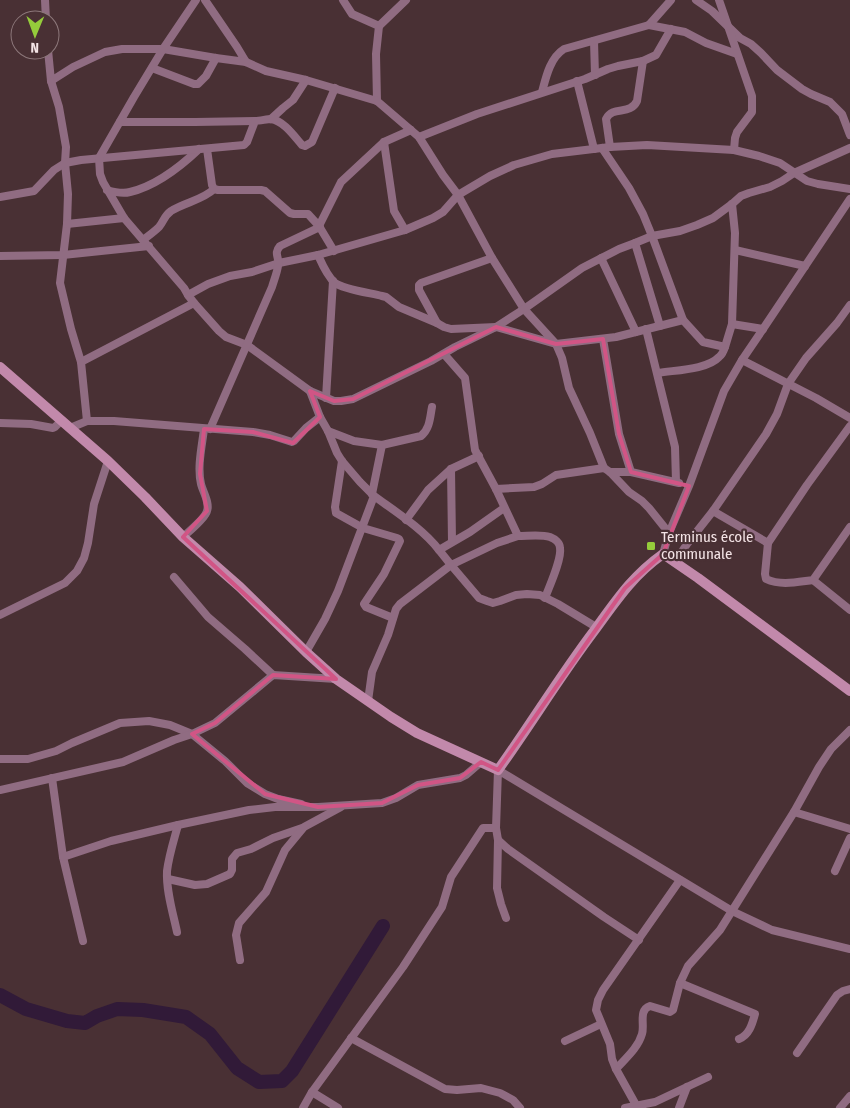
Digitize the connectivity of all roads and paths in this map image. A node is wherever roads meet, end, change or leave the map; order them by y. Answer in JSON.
{"nodes":[{"id":1,"x":196,"y":0,"type":"edge"},
{"id":2,"x":205,"y":0,"type":"edge"},
{"id":3,"x":343,"y":0,"type":"edge"},
{"id":4,"x":406,"y":0,"type":"edge"},
{"id":5,"x":671,"y":0,"type":"edge"},
{"id":6,"x":696,"y":0,"type":"edge"},
{"id":7,"x":719,"y":0,"type":"edge"},
{"id":8,"x":649,"y":25,"type":"junction"},
{"id":9,"x":379,"y":26,"type":"junction"},
{"id":10,"x":729,"y":28,"type":"junction"},
{"id":11,"x":670,"y":29,"type":"junction"},
{"id":12,"x":594,"y":41,"type":"junction"},
{"id":13,"x":164,"y":49,"type":"junction"},
{"id":14,"x":737,"y":54,"type":"junction"},
{"id":15,"x":216,"y":58,"type":"junction"},
{"id":16,"x":49,"y":60,"type":"edge"},
{"id":17,"x":643,"y":61,"type":"junction"},
{"id":18,"x":246,"y":62,"type":"junction"},
{"id":19,"x":152,"y":68,"type":"junction"},
{"id":20,"x":595,"y":75,"type":"junction"},
{"id":21,"x":306,"y":80,"type":"junction"},
{"id":22,"x":50,"y":81,"type":"junction"},
{"id":23,"x":577,"y":82,"type":"junction"},
{"id":24,"x":335,"y":88,"type":"junction"},
{"id":25,"x":542,"y":92,"type":"junction"},
{"id":26,"x":377,"y":100,"type":"junction"},
{"id":27,"x":271,"y":119,"type":"junction"},
{"id":28,"x":255,"y":121,"type":"junction"},
{"id":29,"x":120,"y":122,"type":"junction"},
{"id":30,"x":411,"y":130,"type":"junction"},
{"id":31,"x":850,"y":136,"type":"edge"},
{"id":32,"x":420,"y":137,"type":"junction"},
{"id":33,"x":384,"y":142,"type":"junction"},
{"id":34,"x":606,"y":147,"type":"junction"},
{"id":35,"x":850,"y":148,"type":"edge"},
{"id":36,"x":203,"y":149,"type":"junction"},
{"id":37,"x":594,"y":149,"type":"junction"},
{"id":38,"x":734,"y":150,"type":"junction"},
{"id":39,"x":99,"y":158,"type":"junction"},
{"id":40,"x":66,"y":163,"type":"junction"},
{"id":41,"x":794,"y":173,"type":"junction"},
{"id":42,"x":214,"y":189,"type":"junction"},
{"id":43,"x":850,"y":189,"type":"edge"},
{"id":44,"x":107,"y":190,"type":"junction"},
{"id":45,"x":458,"y":195,"type":"junction"},
{"id":46,"x":0,"y":197,"type":"edge"},
{"id":47,"x":850,"y":199,"type":"edge"},
{"id":48,"x":732,"y":204,"type":"junction"},
{"id":49,"x":124,"y":218,"type":"junction"},
{"id":50,"x":67,"y":224,"type":"junction"},
{"id":51,"x":320,"y":226,"type":"junction"},
{"id":52,"x":406,"y":230,"type":"junction"},
{"id":53,"x":652,"y":236,"type":"junction"},
{"id":54,"x":143,"y":240,"type":"junction"},
{"id":55,"x":635,"y":243,"type":"junction"},
{"id":56,"x":149,"y":246,"type":"junction"},
{"id":57,"x":735,"y":250,"type":"junction"},
{"id":58,"x":334,"y":251,"type":"junction"},
{"id":59,"x":63,"y":255,"type":"junction"},
{"id":60,"x":318,"y":255,"type":"junction"},
{"id":61,"x":0,"y":256,"type":"edge"},
{"id":62,"x":492,"y":258,"type":"junction"},
{"id":63,"x":601,"y":258,"type":"junction"},
{"id":64,"x":279,"y":263,"type":"junction"},
{"id":65,"x":805,"y":266,"type":"junction"},
{"id":66,"x":333,"y":281,"type":"junction"},
{"id":67,"x":188,"y":295,"type":"junction"},
{"id":68,"x":194,"y":303,"type":"junction"},
{"id":69,"x":850,"y":305,"type":"edge"},
{"id":70,"x":524,"y":309,"type":"junction"},
{"id":71,"x":683,"y":320,"type":"junction"},
{"id":72,"x":437,"y":323,"type":"junction"},
{"id":73,"x":732,"y":324,"type":"junction"},
{"id":74,"x":660,"y":326,"type":"junction"},
{"id":75,"x":496,"y":327,"type":"junction"},
{"id":76,"x":646,"y":329,"type":"junction"},
{"id":77,"x":762,"y":329,"type":"junction"},
{"id":78,"x":636,"y":332,"type":"junction"},
{"id":79,"x":603,"y":339,"type":"junction"},
{"id":80,"x":556,"y":344,"type":"junction"},
{"id":81,"x":247,"y":345,"type":"junction"},
{"id":82,"x":725,"y":347,"type":"junction"},
{"id":83,"x":444,"y":354,"type":"junction"},
{"id":84,"x":742,"y":360,"type":"junction"},
{"id":85,"x":81,"y":362,"type":"junction"},
{"id":86,"x":0,"y":366,"type":"edge"},
{"id":87,"x":658,"y":372,"type":"junction"},
{"id":88,"x":788,"y":384,"type":"junction"},
{"id":89,"x":310,"y":391,"type":"junction"},
{"id":90,"x":326,"y":398,"type":"junction"},
{"id":91,"x":432,"y":407,"type":"dead end"},
{"id":92,"x":320,"y":417,"type":"junction"},
{"id":93,"x":850,"y":418,"type":"edge"},
{"id":94,"x":61,"y":420,"type":"junction"},
{"id":95,"x":87,"y":421,"type":"junction"},
{"id":96,"x":0,"y":423,"type":"edge"},
{"id":97,"x":850,"y":426,"type":"edge"},
{"id":98,"x":70,"y":428,"type":"junction"},
{"id":99,"x":207,"y":429,"type":"junction"},
{"id":100,"x":328,"y":431,"type":"junction"},
{"id":101,"x":382,"y":445,"type":"junction"},
{"id":102,"x":478,"y":456,"type":"junction"},
{"id":103,"x":108,"y":461,"type":"junction"},
{"id":104,"x":342,"y":461,"type":"junction"},
{"id":105,"x":451,"y":469,"type":"junction"},
{"id":106,"x":607,"y":470,"type":"junction"},
{"id":107,"x":631,"y":472,"type":"junction"},
{"id":108,"x":676,"y":482,"type":"junction"},
{"id":109,"x":689,"y":486,"type":"junction"},
{"id":110,"x":496,"y":489,"type":"junction"},
{"id":111,"x":373,"y":495,"type":"junction"},
{"id":112,"x":504,"y":508,"type":"junction"},
{"id":113,"x":713,"y":511,"type":"junction"},
{"id":114,"x":406,"y":520,"type":"junction"},
{"id":115,"x":850,"y":527,"type":"edge"},
{"id":116,"x":363,"y":528,"type":"junction"},
{"id":117,"x":669,"y":532,"type":"junction"},
{"id":118,"x":518,"y":536,"type":"junction"},
{"id":119,"x":183,"y":537,"type":"junction"},
{"id":120,"x":452,"y":541,"type":"junction"},
{"id":121,"x":768,"y":543,"type":"junction"},
{"id":122,"x":439,"y":550,"type":"junction"},
{"id":123,"x":663,"y":554,"type":"junction"},
{"id":124,"x":675,"y":562,"type":"junction"},
{"id":125,"x":451,"y":566,"type":"junction"},
{"id":126,"x":174,"y":576,"type":"dead end"},
{"id":127,"x":813,"y":580,"type":"junction"},
{"id":128,"x":545,"y":598,"type":"junction"},
{"id":129,"x":850,"y":610,"type":"edge"},
{"id":130,"x":0,"y":615,"type":"edge"},
{"id":131,"x":393,"y":618,"type":"junction"},
{"id":132,"x":596,"y":627,"type":"junction"},
{"id":133,"x":306,"y":652,"type":"junction"},
{"id":134,"x":273,"y":676,"type":"junction"},
{"id":135,"x":336,"y":679,"type":"junction"},
{"id":136,"x":850,"y":691,"type":"edge"},
{"id":137,"x":368,"y":701,"type":"junction"},
{"id":138,"x":850,"y":730,"type":"edge"},
{"id":139,"x":192,"y":734,"type":"junction"},
{"id":140,"x":0,"y":759,"type":"edge"},
{"id":141,"x":481,"y":762,"type":"junction"},
{"id":142,"x":498,"y":770,"type":"junction"},
{"id":143,"x":52,"y":778,"type":"junction"},
{"id":144,"x":0,"y":790,"type":"edge"},
{"id":145,"x":344,"y":805,"type":"junction"},
{"id":146,"x":318,"y":807,"type":"junction"},
{"id":147,"x":794,"y":812,"type":"junction"},
{"id":148,"x":178,"y":826,"type":"junction"},
{"id":149,"x":304,"y":827,"type":"junction"},
{"id":150,"x":496,"y":828,"type":"junction"},
{"id":151,"x":850,"y":829,"type":"edge"},
{"id":152,"x":850,"y":838,"type":"edge"},
{"id":153,"x":498,"y":840,"type":"junction"},
{"id":154,"x":64,"y":857,"type":"junction"},
{"id":155,"x":835,"y":871,"type":"dead end"},
{"id":156,"x":168,"y":879,"type":"junction"},
{"id":157,"x":680,"y":880,"type":"junction"},
{"id":158,"x":732,"y":912,"type":"junction"},
{"id":159,"x":506,"y":918,"type":"dead end"},
{"id":160,"x":177,"y":932,"type":"dead end"},
{"id":161,"x":638,"y":940,"type":"junction"},
{"id":162,"x":83,"y":941,"type":"dead end"},
{"id":163,"x":850,"y":949,"type":"edge"},
{"id":164,"x":240,"y":960,"type":"dead end"},
{"id":165,"x":680,"y":983,"type":"junction"},
{"id":166,"x":850,"y":989,"type":"edge"},
{"id":167,"x":601,"y":1024,"type":"junction"},
{"id":168,"x":351,"y":1038,"type":"junction"},
{"id":169,"x":738,"y":1039,"type":"dead end"},
{"id":170,"x":565,"y":1041,"type":"dead end"},
{"id":171,"x":797,"y":1053,"type":"dead end"},
{"id":172,"x":616,"y":1069,"type":"junction"},
{"id":173,"x":708,"y":1077,"type":"dead end"},
{"id":174,"x":687,"y":1087,"type":"junction"},
{"id":175,"x":312,"y":1092,"type":"junction"},
{"id":176,"x":850,"y":1096,"type":"edge"},
{"id":177,"x":636,"y":1105,"type":"junction"},
{"id":178,"x":303,"y":1108,"type":"edge"},
{"id":179,"x":338,"y":1108,"type":"edge"},
{"id":180,"x":520,"y":1108,"type":"edge"},
{"id":181,"x":625,"y":1108,"type":"edge"},
{"id":182,"x":679,"y":1108,"type":"edge"},
{"id":183,"x":840,"y":1108,"type":"edge"}],
"edges":[{"from":1,"to":13,"type":"street"},
{"from":2,"to":18,"type":"street"},
{"from":3,"to":9,"type":"street"},
{"from":4,"to":9,"type":"street"},
{"from":5,"to":8,"type":"street"},
{"from":6,"to":10,"type":"street"},
{"from":7,"to":10,"type":"street"},
{"from":8,"to":11,"type":"street"},
{"from":8,"to":12,"type":"street"},
{"from":9,"to":26,"type":"street"},
{"from":10,"to":14,"type":"street"},
{"from":10,"to":31,"type":"street"},
{"from":11,"to":14,"type":"street"},
{"from":11,"to":17,"type":"street"},
{"from":12,"to":20,"type":"street"},
{"from":12,"to":25,"type":"street"},
{"from":13,"to":15,"type":"street"},
{"from":13,"to":19,"type":"street"},
{"from":13,"to":22,"type":"street"},
{"from":14,"to":38,"type":"street"},
{"from":15,"to":18,"type":"street"},
{"from":15,"to":19,"type":"street"},
{"from":16,"to":22,"type":"street"},
{"from":17,"to":20,"type":"street"},
{"from":17,"to":34,"type":"street"},
{"from":18,"to":21,"type":"street"},
{"from":19,"to":29,"type":"street"},
{"from":20,"to":23,"type":"street"},
{"from":21,"to":24,"type":"street"},
{"from":21,"to":27,"type":"street"},
{"from":22,"to":40,"type":"street"},
{"from":23,"to":25,"type":"street"},
{"from":23,"to":37,"type":"street"},
{"from":24,"to":26,"type":"street"},
{"from":24,"to":27,"type":"street"},
{"from":25,"to":32,"type":"street"},
{"from":26,"to":30,"type":"street"},
{"from":27,"to":28,"type":"street"},
{"from":28,"to":29,"type":"street"},
{"from":28,"to":36,"type":"street"},
{"from":29,"to":39,"type":"street"},
{"from":30,"to":32,"type":"street"},
{"from":30,"to":33,"type":"street"},
{"from":32,"to":45,"type":"street"},
{"from":33,"to":51,"type":"street"},
{"from":33,"to":52,"type":"street"},
{"from":34,"to":37,"type":"street"},
{"from":34,"to":38,"type":"street"},
{"from":34,"to":53,"type":"street"},
{"from":35,"to":41,"type":"street"},
{"from":36,"to":39,"type":"street"},
{"from":36,"to":42,"type":"street"},
{"from":36,"to":44,"type":"street"},
{"from":37,"to":45,"type":"street"},
{"from":38,"to":41,"type":"street"},
{"from":39,"to":40,"type":"street"},
{"from":39,"to":44,"type":"street"},
{"from":40,"to":46,"type":"street"},
{"from":40,"to":50,"type":"street"},
{"from":41,"to":43,"type":"street"},
{"from":41,"to":48,"type":"street"},
{"from":42,"to":51,"type":"street"},
{"from":42,"to":54,"type":"street"},
{"from":44,"to":49,"type":"street"},
{"from":45,"to":52,"type":"street"},
{"from":45,"to":62,"type":"street"},
{"from":47,"to":65,"type":"street"},
{"from":48,"to":53,"type":"street"},
{"from":48,"to":57,"type":"street"},
{"from":49,"to":50,"type":"street"},
{"from":49,"to":54,"type":"street"},
{"from":50,"to":59,"type":"street"},
{"from":51,"to":58,"type":"street"},
{"from":51,"to":64,"type":"street"},
{"from":52,"to":58,"type":"street"},
{"from":53,"to":55,"type":"street"},
{"from":53,"to":71,"type":"street"},
{"from":54,"to":56,"type":"street"},
{"from":55,"to":63,"type":"street"},
{"from":55,"to":74,"type":"street"},
{"from":56,"to":59,"type":"street"},
{"from":56,"to":67,"type":"street"},
{"from":57,"to":65,"type":"street"},
{"from":57,"to":73,"type":"street"},
{"from":58,"to":60,"type":"street"},
{"from":59,"to":61,"type":"street"},
{"from":59,"to":85,"type":"street"},
{"from":60,"to":64,"type":"street"},
{"from":60,"to":66,"type":"street"},
{"from":62,"to":70,"type":"street"},
{"from":62,"to":72,"type":"street"},
{"from":63,"to":70,"type":"street"},
{"from":63,"to":78,"type":"street"},
{"from":64,"to":67,"type":"street"},
{"from":64,"to":81,"type":"street"},
{"from":65,"to":77,"type":"street"},
{"from":66,"to":72,"type":"street"},
{"from":66,"to":90,"type":"street"},
{"from":67,"to":68,"type":"street"},
{"from":68,"to":81,"type":"street"},
{"from":68,"to":85,"type":"street"},
{"from":69,"to":88,"type":"street"},
{"from":70,"to":75,"type":"street"},
{"from":70,"to":80,"type":"street"},
{"from":71,"to":74,"type":"street"},
{"from":71,"to":82,"type":"street"},
{"from":72,"to":75,"type":"street"},
{"from":73,"to":77,"type":"street"},
{"from":73,"to":82,"type":"street"},
{"from":74,"to":76,"type":"street"},
{"from":75,"to":80,"type":"street"},
{"from":75,"to":83,"type":"street"},
{"from":76,"to":78,"type":"street"},
{"from":76,"to":87,"type":"street"},
{"from":77,"to":84,"type":"street"},
{"from":78,"to":79,"type":"street"},
{"from":79,"to":80,"type":"street"},
{"from":79,"to":107,"type":"street"},
{"from":80,"to":106,"type":"street"},
{"from":81,"to":89,"type":"street"},
{"from":81,"to":99,"type":"street"},
{"from":82,"to":87,"type":"street"},
{"from":83,"to":90,"type":"street"},
{"from":83,"to":102,"type":"street"},
{"from":84,"to":88,"type":"street"},
{"from":84,"to":109,"type":"street"},
{"from":85,"to":95,"type":"street"},
{"from":86,"to":94,"type":"street"},
{"from":87,"to":108,"type":"street"},
{"from":88,"to":93,"type":"street"},
{"from":88,"to":113,"type":"street"},
{"from":89,"to":90,"type":"street"},
{"from":89,"to":92,"type":"street"},
{"from":91,"to":101,"type":"street"},
{"from":92,"to":99,"type":"street"},
{"from":92,"to":100,"type":"street"},
{"from":94,"to":96,"type":"street"},
{"from":94,"to":98,"type":"street"},
{"from":95,"to":98,"type":"street"},
{"from":95,"to":99,"type":"street"},
{"from":97,"to":121,"type":"street"},
{"from":98,"to":103,"type":"street"},
{"from":99,"to":119,"type":"street"},
{"from":100,"to":101,"type":"street"},
{"from":100,"to":104,"type":"street"},
{"from":101,"to":111,"type":"street"},
{"from":102,"to":105,"type":"street"},
{"from":102,"to":110,"type":"street"},
{"from":103,"to":119,"type":"street"},
{"from":103,"to":130,"type":"street"},
{"from":104,"to":111,"type":"street"},
{"from":104,"to":116,"type":"street"},
{"from":105,"to":114,"type":"street"},
{"from":105,"to":120,"type":"street"},
{"from":106,"to":107,"type":"street"},
{"from":106,"to":110,"type":"street"},
{"from":106,"to":117,"type":"street"},
{"from":107,"to":108,"type":"street"},
{"from":108,"to":109,"type":"street"},
{"from":109,"to":117,"type":"street"},
{"from":110,"to":112,"type":"street"},
{"from":111,"to":114,"type":"street"},
{"from":111,"to":116,"type":"street"},
{"from":112,"to":118,"type":"street"},
{"from":112,"to":120,"type":"street"},
{"from":113,"to":121,"type":"street"},
{"from":113,"to":124,"type":"street"},
{"from":114,"to":122,"type":"street"},
{"from":115,"to":127,"type":"street"},
{"from":116,"to":131,"type":"street"},
{"from":116,"to":133,"type":"street"},
{"from":117,"to":123,"type":"street"},
{"from":118,"to":125,"type":"street"},
{"from":118,"to":128,"type":"street"},
{"from":119,"to":133,"type":"street"},
{"from":120,"to":122,"type":"street"},
{"from":121,"to":127,"type":"street"},
{"from":122,"to":125,"type":"street"},
{"from":123,"to":124,"type":"street"},
{"from":123,"to":132,"type":"street"},
{"from":124,"to":136,"type":"street"},
{"from":125,"to":128,"type":"street"},
{"from":125,"to":131,"type":"street"},
{"from":126,"to":134,"type":"street"},
{"from":127,"to":129,"type":"street"},
{"from":128,"to":132,"type":"street"},
{"from":131,"to":137,"type":"street"},
{"from":132,"to":142,"type":"street"},
{"from":133,"to":135,"type":"street"},
{"from":134,"to":135,"type":"street"},
{"from":134,"to":139,"type":"street"},
{"from":135,"to":137,"type":"street"},
{"from":137,"to":141,"type":"street"},
{"from":138,"to":147,"type":"street"},
{"from":139,"to":140,"type":"street"},
{"from":139,"to":143,"type":"street"},
{"from":139,"to":146,"type":"street"},
{"from":141,"to":142,"type":"street"},
{"from":141,"to":145,"type":"street"},
{"from":142,"to":150,"type":"street"},
{"from":142,"to":157,"type":"street"},
{"from":143,"to":144,"type":"street"},
{"from":143,"to":154,"type":"street"},
{"from":145,"to":146,"type":"street"},
{"from":145,"to":149,"type":"street"},
{"from":146,"to":148,"type":"street"},
{"from":147,"to":151,"type":"street"},
{"from":147,"to":158,"type":"street"},
{"from":148,"to":154,"type":"street"},
{"from":148,"to":156,"type":"street"},
{"from":149,"to":156,"type":"street"},
{"from":149,"to":164,"type":"street"},
{"from":150,"to":153,"type":"street"},
{"from":150,"to":168,"type":"street"},
{"from":152,"to":155,"type":"street"},
{"from":153,"to":159,"type":"street"},
{"from":153,"to":161,"type":"street"},
{"from":154,"to":162,"type":"street"},
{"from":156,"to":160,"type":"street"},
{"from":157,"to":158,"type":"street"},
{"from":157,"to":161,"type":"street"},
{"from":158,"to":163,"type":"street"},
{"from":158,"to":165,"type":"street"},
{"from":161,"to":167,"type":"street"},
{"from":165,"to":169,"type":"street"},
{"from":165,"to":172,"type":"street"},
{"from":166,"to":171,"type":"street"},
{"from":167,"to":170,"type":"street"},
{"from":167,"to":172,"type":"street"},
{"from":168,"to":175,"type":"street"},
{"from":168,"to":180,"type":"street"},
{"from":172,"to":177,"type":"street"},
{"from":173,"to":174,"type":"street"},
{"from":174,"to":177,"type":"street"},
{"from":174,"to":182,"type":"street"},
{"from":175,"to":178,"type":"street"},
{"from":175,"to":179,"type":"street"},
{"from":176,"to":183,"type":"street"},
{"from":177,"to":181,"type":"street"}]}
